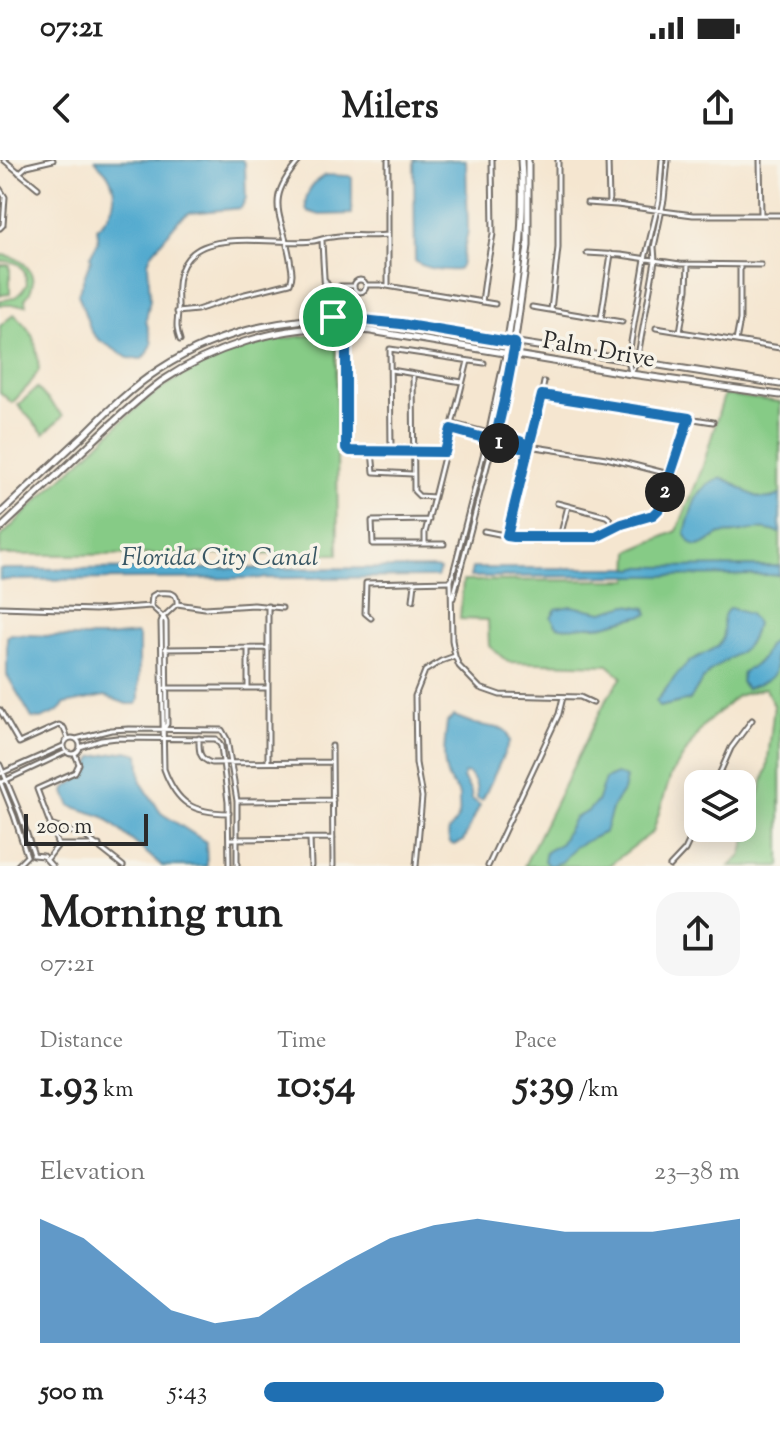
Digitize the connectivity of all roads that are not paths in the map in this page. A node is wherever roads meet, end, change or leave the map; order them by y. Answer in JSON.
{"nodes":[{"id":1,"x":4,"y":160,"type":"edge"},
{"id":2,"x":53,"y":160,"type":"edge"},
{"id":3,"x":300,"y":160,"type":"edge"},
{"id":4,"x":388,"y":160,"type":"edge"},
{"id":5,"x":492,"y":160,"type":"edge"},
{"id":6,"x":521,"y":160,"type":"edge"},
{"id":7,"x":528,"y":160,"type":"edge"},
{"id":8,"x":558,"y":160,"type":"edge"},
{"id":9,"x":608,"y":160,"type":"edge"},
{"id":10,"x":665,"y":160,"type":"edge"},
{"id":11,"x":760,"y":160,"type":"edge"},
{"id":12,"x":19,"y":173,"type":"junction"},
{"id":13,"x":38,"y":188,"type":"dead end"},
{"id":14,"x":0,"y":189,"type":"edge"},
{"id":15,"x":587,"y":203,"type":"dead end"},
{"id":16,"x":609,"y":204,"type":"junction"},
{"id":17,"x":659,"y":211,"type":"junction"},
{"id":18,"x":761,"y":215,"type":"junction"},
{"id":19,"x":780,"y":215,"type":"edge"},
{"id":20,"x":0,"y":228,"type":"edge"},
{"id":21,"x":388,"y":235,"type":"junction"},
{"id":22,"x":322,"y":239,"type":"junction"},
{"id":23,"x":286,"y":241,"type":"junction"},
{"id":24,"x":587,"y":253,"type":"dead end"},
{"id":25,"x":611,"y":254,"type":"junction"},
{"id":26,"x":645,"y":259,"type":"junction"},
{"id":27,"x":655,"y":261,"type":"junction"},
{"id":28,"x":688,"y":264,"type":"junction"},
{"id":29,"x":740,"y":265,"type":"junction"},
{"id":30,"x":761,"y":265,"type":"dead end"},
{"id":31,"x":643,"y":272,"type":"junction"},
{"id":32,"x":652,"y":274,"type":"junction"},
{"id":33,"x":366,"y":285,"type":"junction"},
{"id":34,"x":340,"y":286,"type":"dead end"},
{"id":35,"x":354,"y":286,"type":"junction"},
{"id":36,"x":388,"y":286,"type":"junction"},
{"id":37,"x":482,"y":302,"type":"junction"},
{"id":38,"x":495,"y":304,"type":"dead end"},
{"id":39,"x":532,"y":307,"type":"dead end"},
{"id":40,"x":551,"y":310,"type":"junction"},
{"id":41,"x":177,"y":312,"type":"junction"},
{"id":42,"x":330,"y":318,"type":"junction"},
{"id":43,"x":601,"y":319,"type":"junction"},
{"id":44,"x":622,"y":322,"type":"dead end"},
{"id":45,"x":326,"y":328,"type":"junction"},
{"id":46,"x":333,"y":328,"type":"junction"},
{"id":47,"x":341,"y":328,"type":"junction"},
{"id":48,"x":656,"y":328,"type":"dead end"},
{"id":49,"x":350,"y":329,"type":"junction"},
{"id":50,"x":680,"y":332,"type":"junction"},
{"id":51,"x":346,"y":336,"type":"junction"},
{"id":52,"x":180,"y":340,"type":"dead end"},
{"id":53,"x":736,"y":341,"type":"junction"},
{"id":54,"x":511,"y":343,"type":"junction"},
{"id":55,"x":780,"y":348,"type":"edge"},
{"id":56,"x":510,"y":353,"type":"junction"},
{"id":57,"x":628,"y":360,"type":"junction"},
{"id":58,"x":468,"y":361,"type":"junction"},
{"id":59,"x":637,"y":361,"type":"junction"},
{"id":60,"x":484,"y":363,"type":"dead end"},
{"id":61,"x":391,"y":370,"type":"junction"},
{"id":62,"x":413,"y":374,"type":"junction"},
{"id":63,"x":631,"y":374,"type":"junction"},
{"id":64,"x":462,"y":382,"type":"junction"},
{"id":65,"x":544,"y":382,"type":"dead end"},
{"id":66,"x":780,"y":384,"type":"edge"},
{"id":67,"x":542,"y":395,"type":"junction"},
{"id":68,"x":780,"y":395,"type":"edge"},
{"id":69,"x":689,"y":418,"type":"junction"},
{"id":70,"x":713,"y":422,"type":"dead end"},
{"id":71,"x":451,"y":426,"type":"junction"},
{"id":72,"x":488,"y":433,"type":"junction"},
{"id":73,"x":496,"y":435,"type":"junction"},
{"id":74,"x":487,"y":440,"type":"junction"},
{"id":75,"x":494,"y":442,"type":"junction"},
{"id":76,"x":529,"y":446,"type":"junction"},
{"id":77,"x":372,"y":451,"type":"junction"},
{"id":78,"x":391,"y":451,"type":"junction"},
{"id":79,"x":414,"y":451,"type":"junction"},
{"id":80,"x":445,"y":452,"type":"junction"},
{"id":81,"x":414,"y":474,"type":"junction"},
{"id":82,"x":671,"y":475,"type":"junction"},
{"id":83,"x":434,"y":497,"type":"junction"},
{"id":84,"x":557,"y":503,"type":"dead end"},
{"id":85,"x":568,"y":506,"type":"junction"},
{"id":86,"x":0,"y":514,"type":"edge"},
{"id":87,"x":429,"y":520,"type":"junction"},
{"id":88,"x":614,"y":528,"type":"junction"},
{"id":89,"x":0,"y":529,"type":"edge"},
{"id":90,"x":484,"y":531,"type":"dead end"},
{"id":91,"x":507,"y":536,"type":"junction"},
{"id":92,"x":560,"y":537,"type":"junction"},
{"id":93,"x":425,"y":544,"type":"junction"},
{"id":94,"x":444,"y":544,"type":"dead end"},
{"id":95,"x":451,"y":581,"type":"junction"},
{"id":96,"x":457,"y":581,"type":"junction"},
{"id":97,"x":415,"y":583,"type":"junction"},
{"id":98,"x":413,"y":600,"type":"dead end"},
{"id":99,"x":177,"y":604,"type":"junction"},
{"id":100,"x":452,"y":604,"type":"junction"},
{"id":101,"x":151,"y":606,"type":"junction"},
{"id":102,"x":268,"y":606,"type":"junction"},
{"id":103,"x":0,"y":607,"type":"edge"},
{"id":104,"x":282,"y":608,"type":"dead end"},
{"id":105,"x":163,"y":617,"type":"junction"},
{"id":106,"x":371,"y":618,"type":"dead end"},
{"id":107,"x":248,"y":648,"type":"junction"},
{"id":108,"x":268,"y":648,"type":"junction"},
{"id":109,"x":164,"y":649,"type":"junction"},
{"id":110,"x":455,"y":656,"type":"junction"},
{"id":111,"x":164,"y":688,"type":"junction"},
{"id":112,"x":248,"y":688,"type":"junction"},
{"id":113,"x":268,"y":688,"type":"junction"},
{"id":114,"x":563,"y":697,"type":"junction"},
{"id":115,"x":593,"y":703,"type":"dead end"},
{"id":116,"x":0,"y":710,"type":"edge"},
{"id":117,"x":752,"y":720,"type":"dead end"},
{"id":118,"x":164,"y":729,"type":"junction"},
{"id":119,"x":164,"y":738,"type":"junction"},
{"id":120,"x":199,"y":738,"type":"junction"},
{"id":121,"x":68,"y":739,"type":"junction"},
{"id":122,"x":76,"y":739,"type":"junction"},
{"id":123,"x":63,"y":746,"type":"junction"},
{"id":124,"x":332,"y":746,"type":"dead end"},
{"id":125,"x":80,"y":747,"type":"junction"},
{"id":126,"x":54,"y":750,"type":"junction"},
{"id":127,"x":66,"y":752,"type":"junction"},
{"id":128,"x":75,"y":754,"type":"junction"},
{"id":129,"x":57,"y":757,"type":"junction"},
{"id":130,"x":231,"y":762,"type":"junction"},
{"id":131,"x":268,"y":762,"type":"junction"},
{"id":132,"x":332,"y":762,"type":"junction"},
{"id":133,"x":223,"y":763,"type":"junction"},
{"id":134,"x":0,"y":765,"type":"edge"},
{"id":135,"x":721,"y":770,"type":"edge"},
{"id":136,"x":2,"y":773,"type":"edge"},
{"id":137,"x":7,"y":779,"type":"junction"},
{"id":138,"x":0,"y":782,"type":"edge"},
{"id":139,"x":333,"y":800,"type":"junction"},
{"id":140,"x":237,"y":801,"type":"junction"},
{"id":141,"x":229,"y":813,"type":"junction"},
{"id":142,"x":50,"y":825,"type":"junction"},
{"id":143,"x":333,"y":838,"type":"junction"},
{"id":144,"x":229,"y":839,"type":"junction"},
{"id":145,"x":237,"y":839,"type":"junction"},
{"id":146,"x":310,"y":839,"type":"junction"},
{"id":147,"x":689,"y":842,"type":"edge"},
{"id":148,"x":58,"y":845,"type":"junction"},
{"id":149,"x":99,"y":845,"type":"junction"},
{"id":150,"x":34,"y":855,"type":"junction"},
{"id":151,"x":27,"y":856,"type":"junction"},
{"id":152,"x":47,"y":859,"type":"junction"},
{"id":153,"x":17,"y":866,"type":"edge"},
{"id":154,"x":52,"y":866,"type":"edge"},
{"id":155,"x":123,"y":866,"type":"edge"},
{"id":156,"x":229,"y":866,"type":"edge"},
{"id":157,"x":237,"y":866,"type":"edge"},
{"id":158,"x":311,"y":866,"type":"edge"},
{"id":159,"x":333,"y":866,"type":"edge"},
{"id":160,"x":416,"y":866,"type":"edge"},
{"id":161,"x":488,"y":866,"type":"edge"},
{"id":162,"x":670,"y":866,"type":"edge"}],
"edges":[{"from":1,"to":12,"type":"street"},
{"from":2,"to":12,"type":"street"},
{"from":3,"to":23,"type":"street"},
{"from":4,"to":21,"type":"street"},
{"from":5,"to":37,"type":"street"},
{"from":6,"to":54,"type":"main road"},
{"from":7,"to":54,"type":"main road"},
{"from":8,"to":40,"type":"street"},
{"from":9,"to":16,"type":"street"},
{"from":10,"to":17,"type":"street"},
{"from":11,"to":18,"type":"street"},
{"from":12,"to":13,"type":"street"},
{"from":14,"to":20,"type":"street"},
{"from":15,"to":16,"type":"street"},
{"from":16,"to":17,"type":"street"},
{"from":17,"to":18,"type":"street"},
{"from":17,"to":26,"type":"street"},
{"from":17,"to":27,"type":"street"},
{"from":18,"to":19,"type":"street"},
{"from":21,"to":22,"type":"street"},
{"from":21,"to":36,"type":"street"},
{"from":22,"to":23,"type":"street"},
{"from":22,"to":42,"type":"street"},
{"from":23,"to":41,"type":"street"},
{"from":23,"to":41,"type":"street"},
{"from":24,"to":25,"type":"street"},
{"from":25,"to":26,"type":"street"},
{"from":25,"to":43,"type":"street"},
{"from":26,"to":27,"type":"street"},
{"from":26,"to":31,"type":"street"},
{"from":27,"to":28,"type":"street"},
{"from":27,"to":32,"type":"street"},
{"from":28,"to":29,"type":"street"},
{"from":28,"to":50,"type":"street"},
{"from":29,"to":30,"type":"street"},
{"from":29,"to":53,"type":"street"},
{"from":31,"to":32,"type":"street"},
{"from":31,"to":57,"type":"street"},
{"from":32,"to":59,"type":"street"},
{"from":33,"to":35,"type":"street"},
{"from":33,"to":35,"type":"street"},
{"from":33,"to":36,"type":"street"},
{"from":34,"to":35,"type":"street"},
{"from":36,"to":37,"type":"street"},
{"from":37,"to":38,"type":"street"},
{"from":39,"to":40,"type":"street"},
{"from":40,"to":43,"type":"street"},
{"from":41,"to":52,"type":"street"},
{"from":42,"to":45,"type":"street"},
{"from":42,"to":46,"type":"street"},
{"from":42,"to":54,"type":"main road","name":"Palm Drive"},
{"from":42,"to":86,"type":"main road","name":"Palm Drive"},
{"from":43,"to":44,"type":"street"},
{"from":45,"to":46,"type":"main road","name":"Palm Drive"},
{"from":45,"to":89,"type":"main road","name":"Palm Drive"},
{"from":46,"to":47,"type":"main road","name":"Palm Drive"},
{"from":47,"to":49,"type":"main road","name":"Palm Drive"},
{"from":47,"to":51,"type":"street"},
{"from":48,"to":50,"type":"street"},
{"from":49,"to":51,"type":"street"},
{"from":49,"to":56,"type":"main road","name":"Palm Drive"},
{"from":50,"to":53,"type":"street"},
{"from":51,"to":77,"type":"street"},
{"from":53,"to":55,"type":"street"},
{"from":54,"to":56,"type":"main road"},
{"from":54,"to":57,"type":"main road","name":"Palm Drive"},
{"from":56,"to":63,"type":"main road","name":"Palm Drive"},
{"from":56,"to":72,"type":"street"},
{"from":56,"to":73,"type":"street"},
{"from":57,"to":59,"type":"main road","name":"Palm Drive"},
{"from":57,"to":63,"type":"street"},
{"from":58,"to":60,"type":"street"},
{"from":58,"to":61,"type":"street"},
{"from":58,"to":64,"type":"street"},
{"from":59,"to":63,"type":"street"},
{"from":59,"to":66,"type":"main road","name":"Palm Drive"},
{"from":61,"to":62,"type":"street"},
{"from":61,"to":78,"type":"street"},
{"from":62,"to":64,"type":"street"},
{"from":62,"to":79,"type":"street"},
{"from":63,"to":68,"type":"main road","name":"Palm Drive"},
{"from":64,"to":71,"type":"street"},
{"from":65,"to":67,"type":"street"},
{"from":67,"to":69,"type":"street"},
{"from":67,"to":76,"type":"street"},
{"from":69,"to":70,"type":"street"},
{"from":69,"to":82,"type":"street"},
{"from":71,"to":72,"type":"street"},
{"from":71,"to":74,"type":"street"},
{"from":71,"to":80,"type":"street"},
{"from":72,"to":73,"type":"street"},
{"from":72,"to":74,"type":"street"},
{"from":73,"to":75,"type":"street"},
{"from":73,"to":76,"type":"street"},
{"from":74,"to":75,"type":"street"},
{"from":74,"to":95,"type":"street"},
{"from":75,"to":76,"type":"street"},
{"from":75,"to":96,"type":"street"},
{"from":76,"to":82,"type":"street"},
{"from":76,"to":91,"type":"street"},
{"from":77,"to":78,"type":"street"},
{"from":77,"to":81,"type":"street"},
{"from":78,"to":79,"type":"street"},
{"from":79,"to":80,"type":"street"},
{"from":79,"to":81,"type":"street"},
{"from":80,"to":83,"type":"street"},
{"from":81,"to":83,"type":"street"},
{"from":82,"to":88,"type":"street"},
{"from":83,"to":87,"type":"street"},
{"from":84,"to":85,"type":"street"},
{"from":85,"to":88,"type":"street"},
{"from":85,"to":92,"type":"street"},
{"from":87,"to":93,"type":"street"},
{"from":87,"to":93,"type":"street"},
{"from":88,"to":92,"type":"street"},
{"from":90,"to":91,"type":"street"},
{"from":91,"to":92,"type":"street"},
{"from":93,"to":94,"type":"street"},
{"from":95,"to":96,"type":"street"},
{"from":95,"to":97,"type":"street"},
{"from":95,"to":100,"type":"street"},
{"from":96,"to":100,"type":"street"},
{"from":97,"to":98,"type":"street"},
{"from":97,"to":106,"type":"street"},
{"from":99,"to":101,"type":"street"},
{"from":99,"to":102,"type":"street"},
{"from":99,"to":105,"type":"street"},
{"from":100,"to":110,"type":"street"},
{"from":101,"to":103,"type":"street"},
{"from":101,"to":105,"type":"street"},
{"from":102,"to":104,"type":"street"},
{"from":102,"to":108,"type":"street"},
{"from":105,"to":109,"type":"street"},
{"from":107,"to":108,"type":"street"},
{"from":107,"to":109,"type":"street"},
{"from":107,"to":112,"type":"street"},
{"from":108,"to":113,"type":"street"},
{"from":109,"to":111,"type":"street"},
{"from":110,"to":114,"type":"street"},
{"from":110,"to":160,"type":"street"},
{"from":111,"to":112,"type":"street"},
{"from":111,"to":118,"type":"street"},
{"from":112,"to":113,"type":"street"},
{"from":113,"to":131,"type":"street"},
{"from":114,"to":115,"type":"street"},
{"from":114,"to":161,"type":"street"},
{"from":116,"to":121,"type":"street"},
{"from":117,"to":135,"type":"street"},
{"from":118,"to":119,"type":"street"},
{"from":118,"to":122,"type":"street"},
{"from":118,"to":130,"type":"street"},
{"from":119,"to":120,"type":"street"},
{"from":119,"to":125,"type":"street"},
{"from":119,"to":141,"type":"street"},
{"from":120,"to":133,"type":"street"},
{"from":120,"to":133,"type":"street"},
{"from":121,"to":122,"type":"street"},
{"from":121,"to":123,"type":"street"},
{"from":122,"to":125,"type":"street"},
{"from":123,"to":126,"type":"street"},
{"from":123,"to":127,"type":"street"},
{"from":124,"to":132,"type":"street"},
{"from":125,"to":128,"type":"street"},
{"from":126,"to":129,"type":"street"},
{"from":126,"to":136,"type":"street"},
{"from":127,"to":128,"type":"street"},
{"from":127,"to":129,"type":"street"},
{"from":128,"to":142,"type":"street"},
{"from":129,"to":137,"type":"street"},
{"from":130,"to":131,"type":"street"},
{"from":130,"to":133,"type":"street"},
{"from":130,"to":140,"type":"street"},
{"from":131,"to":132,"type":"street"},
{"from":132,"to":139,"type":"street"},
{"from":133,"to":141,"type":"street"},
{"from":134,"to":136,"type":"street"},
{"from":136,"to":137,"type":"street"},
{"from":137,"to":138,"type":"street"},
{"from":137,"to":150,"type":"street"},
{"from":138,"to":151,"type":"street"},
{"from":139,"to":140,"type":"street"},
{"from":139,"to":143,"type":"street"},
{"from":140,"to":145,"type":"street"},
{"from":141,"to":144,"type":"street"},
{"from":142,"to":148,"type":"street"},
{"from":142,"to":149,"type":"street"},
{"from":143,"to":146,"type":"street"},
{"from":143,"to":159,"type":"street"},
{"from":144,"to":145,"type":"street"},
{"from":144,"to":156,"type":"street"},
{"from":145,"to":146,"type":"street"},
{"from":145,"to":157,"type":"street"},
{"from":146,"to":158,"type":"street"},
{"from":147,"to":162,"type":"street"},
{"from":148,"to":149,"type":"street"},
{"from":148,"to":152,"type":"street"},
{"from":149,"to":155,"type":"street"},
{"from":150,"to":151,"type":"street"},
{"from":150,"to":152,"type":"street"},
{"from":151,"to":153,"type":"street"},
{"from":152,"to":154,"type":"street"}]}
